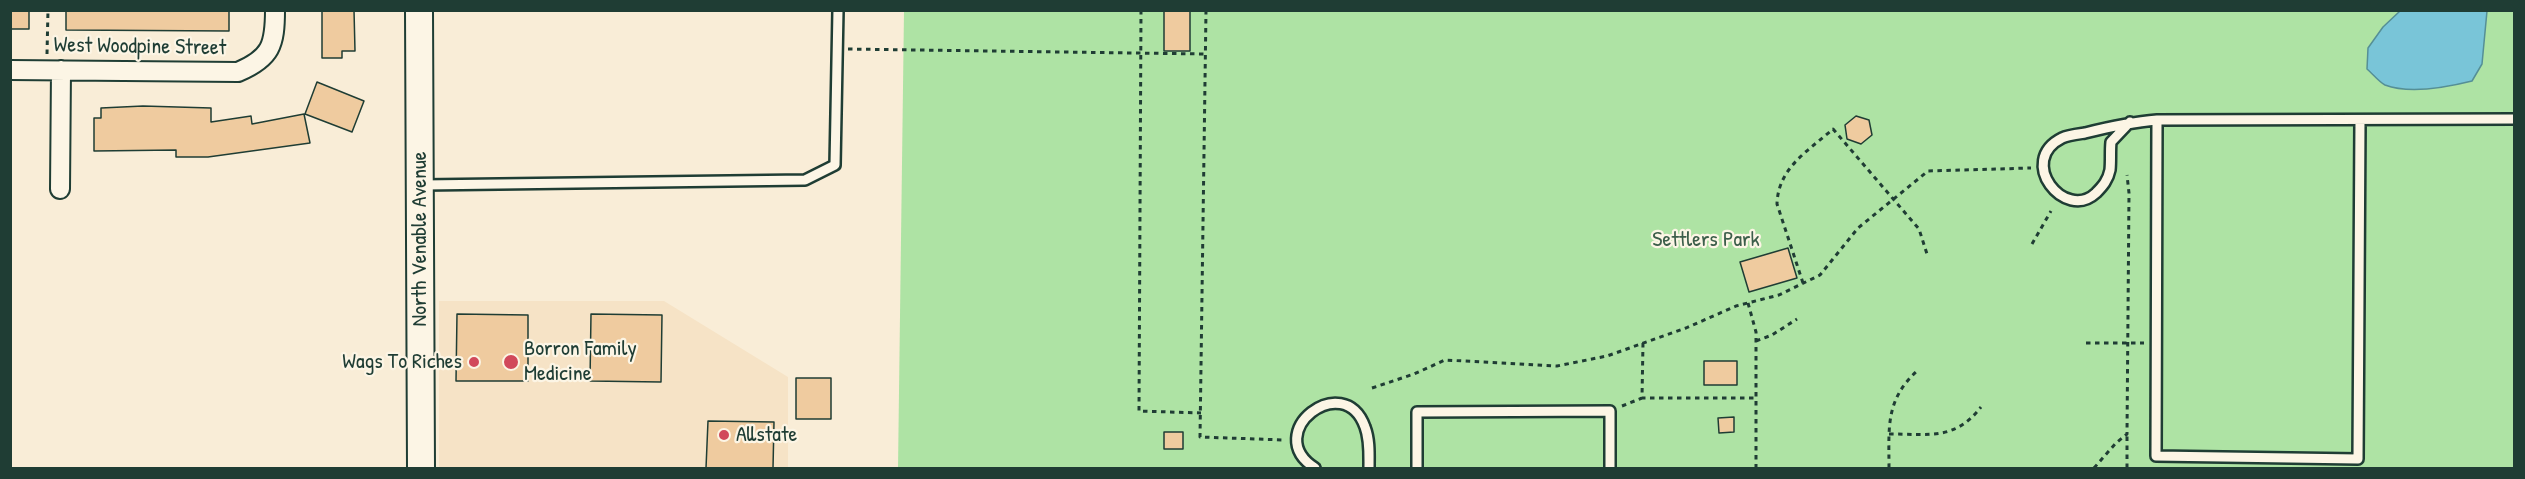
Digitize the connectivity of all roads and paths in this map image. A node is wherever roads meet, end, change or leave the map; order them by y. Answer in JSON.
{"nodes":[{"id":1,"x":48,"y":10,"type":"edge"},
{"id":2,"x":275,"y":10,"type":"edge"},
{"id":3,"x":419,"y":10,"type":"edge"},
{"id":4,"x":838,"y":10,"type":"edge"},
{"id":5,"x":1141,"y":10,"type":"edge"},
{"id":6,"x":1206,"y":10,"type":"edge"},
{"id":7,"x":837,"y":49,"type":"junction"},
{"id":8,"x":1141,"y":53,"type":"junction"},
{"id":9,"x":1206,"y":54,"type":"junction"},
{"id":10,"x":10,"y":70,"type":"edge"},
{"id":11,"x":54,"y":70,"type":"junction"},
{"id":12,"x":2514,"y":119,"type":"edge"},
{"id":13,"x":2157,"y":120,"type":"junction"},
{"id":14,"x":2360,"y":120,"type":"junction"},
{"id":15,"x":2130,"y":122,"type":"junction"},
{"id":16,"x":2042,"y":169,"type":"junction"},
{"id":17,"x":2127,"y":175,"type":"dead end"},
{"id":18,"x":420,"y":184,"type":"junction"},
{"id":19,"x":60,"y":189,"type":"dead end"},
{"id":20,"x":1893,"y":200,"type":"junction"},
{"id":21,"x":2052,"y":211,"type":"dead end"},
{"id":22,"x":2032,"y":244,"type":"dead end"},
{"id":23,"x":1928,"y":254,"type":"dead end"},
{"id":24,"x":1803,"y":283,"type":"junction"},
{"id":25,"x":1748,"y":303,"type":"junction"},
{"id":26,"x":1797,"y":320,"type":"dead end"},
{"id":27,"x":1756,"y":341,"type":"junction"},
{"id":28,"x":1643,"y":343,"type":"junction"},
{"id":29,"x":2086,"y":343,"type":"dead end"},
{"id":30,"x":2128,"y":343,"type":"junction"},
{"id":31,"x":2156,"y":343,"type":"junction"},
{"id":32,"x":1917,"y":370,"type":"dead end"},
{"id":33,"x":1372,"y":388,"type":"dead end"},
{"id":34,"x":1642,"y":398,"type":"junction"},
{"id":35,"x":1756,"y":398,"type":"junction"},
{"id":36,"x":1981,"y":407,"type":"dead end"},
{"id":37,"x":1610,"y":411,"type":"junction"},
{"id":38,"x":1201,"y":413,"type":"junction"},
{"id":39,"x":1889,"y":434,"type":"junction"},
{"id":40,"x":2127,"y":434,"type":"junction"},
{"id":41,"x":1297,"y":439,"type":"junction"},
{"id":42,"x":421,"y":468,"type":"edge"},
{"id":43,"x":1315,"y":468,"type":"edge"},
{"id":44,"x":1369,"y":468,"type":"edge"},
{"id":45,"x":1417,"y":468,"type":"edge"},
{"id":46,"x":1611,"y":468,"type":"edge"},
{"id":47,"x":1756,"y":468,"type":"edge"},
{"id":48,"x":1889,"y":468,"type":"edge"},
{"id":49,"x":2094,"y":468,"type":"edge"},
{"id":50,"x":2127,"y":468,"type":"edge"}],
"edges":[{"from":1,"to":11,"type":"path"},
{"from":2,"to":11,"type":"street","name":"West Woodpine Street"},
{"from":3,"to":18,"type":"street","name":"North Venable Avenue"},
{"from":4,"to":7,"type":"lane"},
{"from":5,"to":8,"type":"path"},
{"from":6,"to":9,"type":"path"},
{"from":7,"to":8,"type":"path"},
{"from":7,"to":18,"type":"lane"},
{"from":8,"to":9,"type":"path"},
{"from":8,"to":38,"type":"path"},
{"from":9,"to":38,"type":"path"},
{"from":10,"to":11,"type":"street","name":"West Woodpine Street"},
{"from":11,"to":19,"type":"street"},
{"from":12,"to":14,"type":"lane"},
{"from":13,"to":14,"type":"lane"},
{"from":13,"to":15,"type":"lane"},
{"from":13,"to":31,"type":"lane"},
{"from":14,"to":31,"type":"lane"},
{"from":15,"to":16,"type":"lane"},
{"from":15,"to":16,"type":"lane"},
{"from":16,"to":20,"type":"path"},
{"from":17,"to":30,"type":"path"},
{"from":18,"to":42,"type":"street","name":"North Venable Avenue"},
{"from":20,"to":23,"type":"path"},
{"from":20,"to":24,"type":"path"},
{"from":20,"to":24,"type":"path"},
{"from":21,"to":22,"type":"path"},
{"from":24,"to":25,"type":"path"},
{"from":25,"to":27,"type":"path"},
{"from":25,"to":28,"type":"path"},
{"from":26,"to":27,"type":"path"},
{"from":27,"to":35,"type":"path"},
{"from":28,"to":33,"type":"path"},
{"from":28,"to":34,"type":"path"},
{"from":29,"to":30,"type":"path"},
{"from":30,"to":31,"type":"path"},
{"from":30,"to":40,"type":"path"},
{"from":32,"to":39,"type":"path"},
{"from":34,"to":35,"type":"path"},
{"from":34,"to":37,"type":"path"},
{"from":35,"to":47,"type":"path"},
{"from":36,"to":39,"type":"path"},
{"from":37,"to":45,"type":"lane"},
{"from":37,"to":46,"type":"lane"},
{"from":38,"to":41,"type":"path"},
{"from":39,"to":48,"type":"path"},
{"from":40,"to":49,"type":"path"},
{"from":40,"to":50,"type":"path"},
{"from":41,"to":43,"type":"lane"},
{"from":41,"to":44,"type":"lane"}]}
